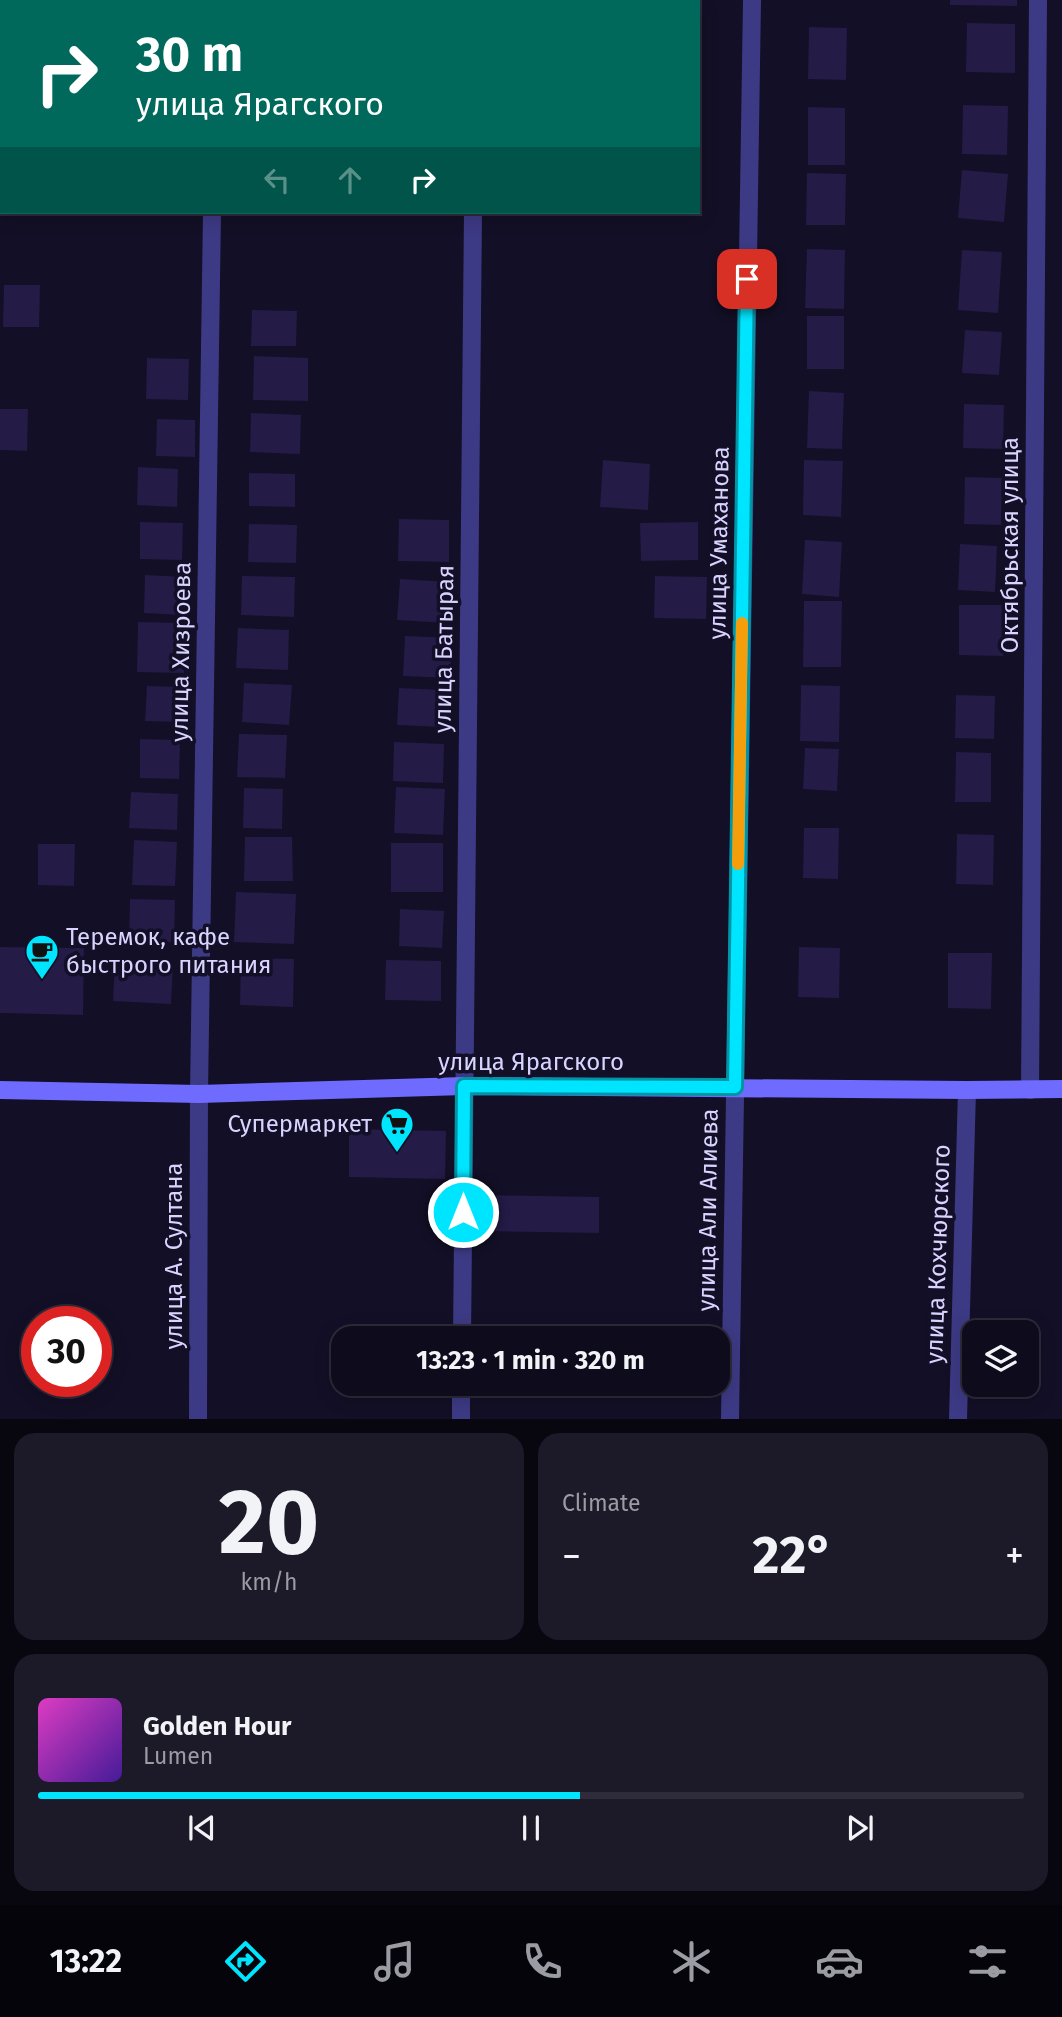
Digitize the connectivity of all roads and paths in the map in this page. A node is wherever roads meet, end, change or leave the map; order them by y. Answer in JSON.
{"nodes":[{"id":1,"x":752,"y":0,"type":"edge"},
{"id":2,"x":1038,"y":0,"type":"edge"},
{"id":3,"x":212,"y":214,"type":"edge"},
{"id":4,"x":473,"y":214,"type":"edge"},
{"id":5,"x":464,"y":1086,"type":"junction"},
{"id":6,"x":735,"y":1087,"type":"junction"},
{"id":7,"x":1062,"y":1089,"type":"edge"},
{"id":8,"x":0,"y":1090,"type":"edge"},
{"id":9,"x":967,"y":1090,"type":"junction"},
{"id":10,"x":1030,"y":1090,"type":"junction"},
{"id":11,"x":199,"y":1094,"type":"junction"},
{"id":12,"x":462,"y":1326,"type":"edge"},
{"id":13,"x":461,"y":1396,"type":"edge"},
{"id":14,"x":198,"y":1419,"type":"edge"},
{"id":15,"x":461,"y":1419,"type":"edge"},
{"id":16,"x":730,"y":1419,"type":"edge"},
{"id":17,"x":958,"y":1419,"type":"edge"}],
"edges":[{"from":1,"to":6,"type":"street","name":"улица Умаханова"},
{"from":2,"to":10,"type":"street","name":"Октябрьская улица"},
{"from":3,"to":11,"type":"street","name":"улица Хизроева"},
{"from":4,"to":5,"type":"street","name":"улица Батырая"},
{"from":5,"to":6,"type":"main road","name":"улица Ярагского"},
{"from":5,"to":11,"type":"main road","name":"улица Ярагского"},
{"from":5,"to":12,"type":"street","name":"улица Батырая"},
{"from":6,"to":9,"type":"main road","name":"улица Ярагского"},
{"from":6,"to":16,"type":"street","name":"улица Али Алиева"},
{"from":7,"to":10,"type":"main road","name":"улица Ярагского"},
{"from":8,"to":11,"type":"main road","name":"улица Ярагского"},
{"from":9,"to":10,"type":"main road","name":"улица Ярагского"},
{"from":9,"to":17,"type":"street","name":"улица Кохчюрского"},
{"from":11,"to":14,"type":"street","name":"улица А. Султана"},
{"from":13,"to":15,"type":"street"}]}
